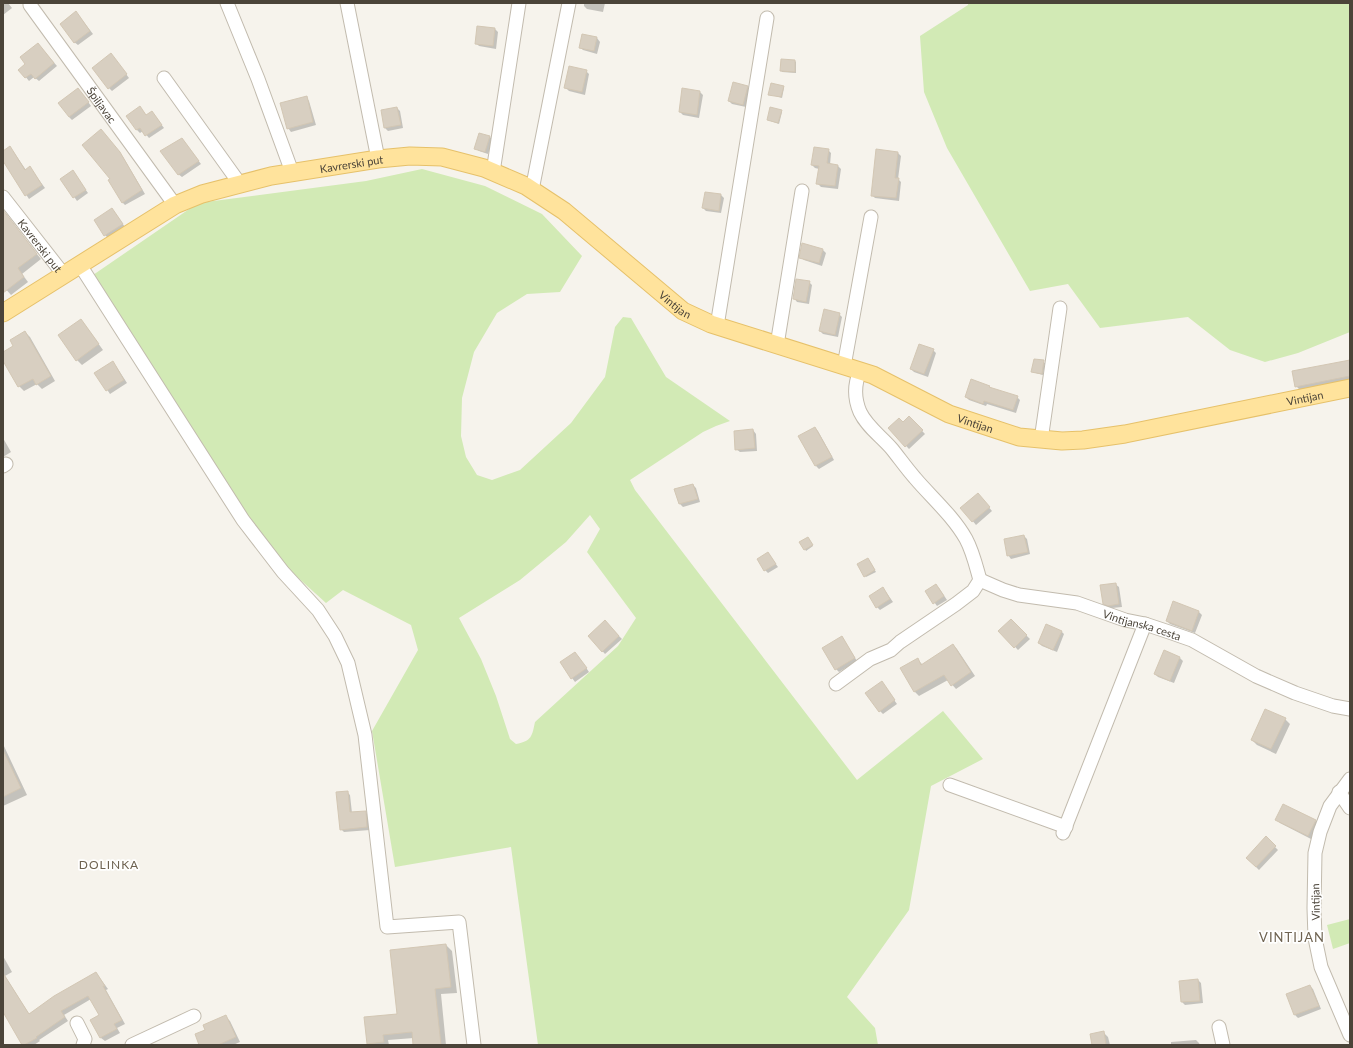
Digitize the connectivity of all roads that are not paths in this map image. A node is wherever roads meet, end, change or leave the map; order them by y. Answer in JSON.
{"nodes":[{"id":1,"x":227,"y":3,"type":"edge"},
{"id":2,"x":347,"y":3,"type":"edge"},
{"id":3,"x":519,"y":3,"type":"edge"},
{"id":4,"x":569,"y":3,"type":"edge"},
{"id":5,"x":30,"y":5,"type":"dead end"},
{"id":6,"x":767,"y":18,"type":"dead end"},
{"id":7,"x":164,"y":78,"type":"dead end"},
{"id":8,"x":378,"y":159,"type":"junction"},
{"id":9,"x":292,"y":172,"type":"junction"},
{"id":10,"x":493,"y":172,"type":"junction"},
{"id":11,"x":240,"y":184,"type":"junction"},
{"id":12,"x":532,"y":190,"type":"junction"},
{"id":13,"x":802,"y":191,"type":"dead end"},
{"id":14,"x":3,"y":197,"type":"edge"},
{"id":15,"x":175,"y":204,"type":"junction"},
{"id":16,"x":871,"y":217,"type":"dead end"},
{"id":17,"x":80,"y":265,"type":"junction"},
{"id":18,"x":631,"y":266,"type":"joint"},
{"id":19,"x":64,"y":275,"type":"junction"},
{"id":20,"x":1060,"y":308,"type":"dead end"},
{"id":21,"x":3,"y":313,"type":"edge"},
{"id":22,"x":717,"y":326,"type":"junction"},
{"id":23,"x":777,"y":345,"type":"junction"},
{"id":24,"x":852,"y":369,"type":"junction"},
{"id":25,"x":1350,"y":388,"type":"edge"},
{"id":26,"x":1041,"y":440,"type":"junction"},
{"id":27,"x":980,"y":580,"type":"junction"},
{"id":28,"x":1145,"y":624,"type":"junction"},
{"id":29,"x":836,"y":684,"type":"dead end"},
{"id":30,"x":1350,"y":709,"type":"edge"},
{"id":31,"x":1350,"y":779,"type":"edge"},
{"id":32,"x":950,"y":785,"type":"dead end"},
{"id":33,"x":1340,"y":792,"type":"junction"},
{"id":34,"x":1350,"y":808,"type":"edge"},
{"id":35,"x":194,"y":1016,"type":"dead end"},
{"id":36,"x":77,"y":1023,"type":"dead end"},
{"id":37,"x":1218,"y":1027,"type":"dead end"},
{"id":38,"x":1350,"y":1035,"type":"edge"},
{"id":39,"x":83,"y":1045,"type":"edge"},
{"id":40,"x":132,"y":1045,"type":"edge"},
{"id":41,"x":474,"y":1045,"type":"edge"},
{"id":42,"x":1223,"y":1045,"type":"edge"}],
"edges":[{"from":1,"to":9,"type":"street"},
{"from":2,"to":8,"type":"street"},
{"from":3,"to":10,"type":"street"},
{"from":4,"to":12,"type":"street"},
{"from":5,"to":15,"type":"street","name":"Špiljavac"},
{"from":6,"to":22,"type":"street"},
{"from":7,"to":11,"type":"street"},
{"from":8,"to":9,"type":"main road","name":"Kavrerski put"},
{"from":8,"to":10,"type":"main road","name":"Kavrerski put"},
{"from":9,"to":11,"type":"main road","name":"Kavrerski put"},
{"from":10,"to":12,"type":"main road","name":"Kavrerski put"},
{"from":11,"to":15,"type":"main road","name":"Kavrerski put"},
{"from":12,"to":18,"type":"main road","name":"Kavrerski put"},
{"from":13,"to":23,"type":"street"},
{"from":14,"to":19,"type":"street","name":"Kavrerski put"},
{"from":15,"to":17,"type":"main road","name":"Kavrerski put"},
{"from":16,"to":24,"type":"street"},
{"from":17,"to":19,"type":"main road","name":"Kavrerski put"},
{"from":17,"to":41,"type":"street"},
{"from":18,"to":22,"type":"main road","name":"Vintijan"},
{"from":19,"to":21,"type":"main road","name":"Kavrerski put"},
{"from":20,"to":26,"type":"street"},
{"from":22,"to":23,"type":"main road","name":"Vintijan"},
{"from":23,"to":24,"type":"main road","name":"Vintijan"},
{"from":24,"to":26,"type":"main road","name":"Vintijan"},
{"from":24,"to":27,"type":"street"},
{"from":25,"to":26,"type":"main road","name":"Vintijan"},
{"from":27,"to":28,"type":"street","name":"Vintijanska cesta"},
{"from":27,"to":29,"type":"street"},
{"from":28,"to":30,"type":"street","name":"Vintijanska cesta"},
{"from":28,"to":32,"type":"street"},
{"from":31,"to":33,"type":"street","name":"Vintijan"},
{"from":33,"to":34,"type":"street"},
{"from":33,"to":38,"type":"street","name":"Vintijan"},
{"from":35,"to":40,"type":"street"},
{"from":36,"to":39,"type":"street"},
{"from":37,"to":42,"type":"street"}]}
